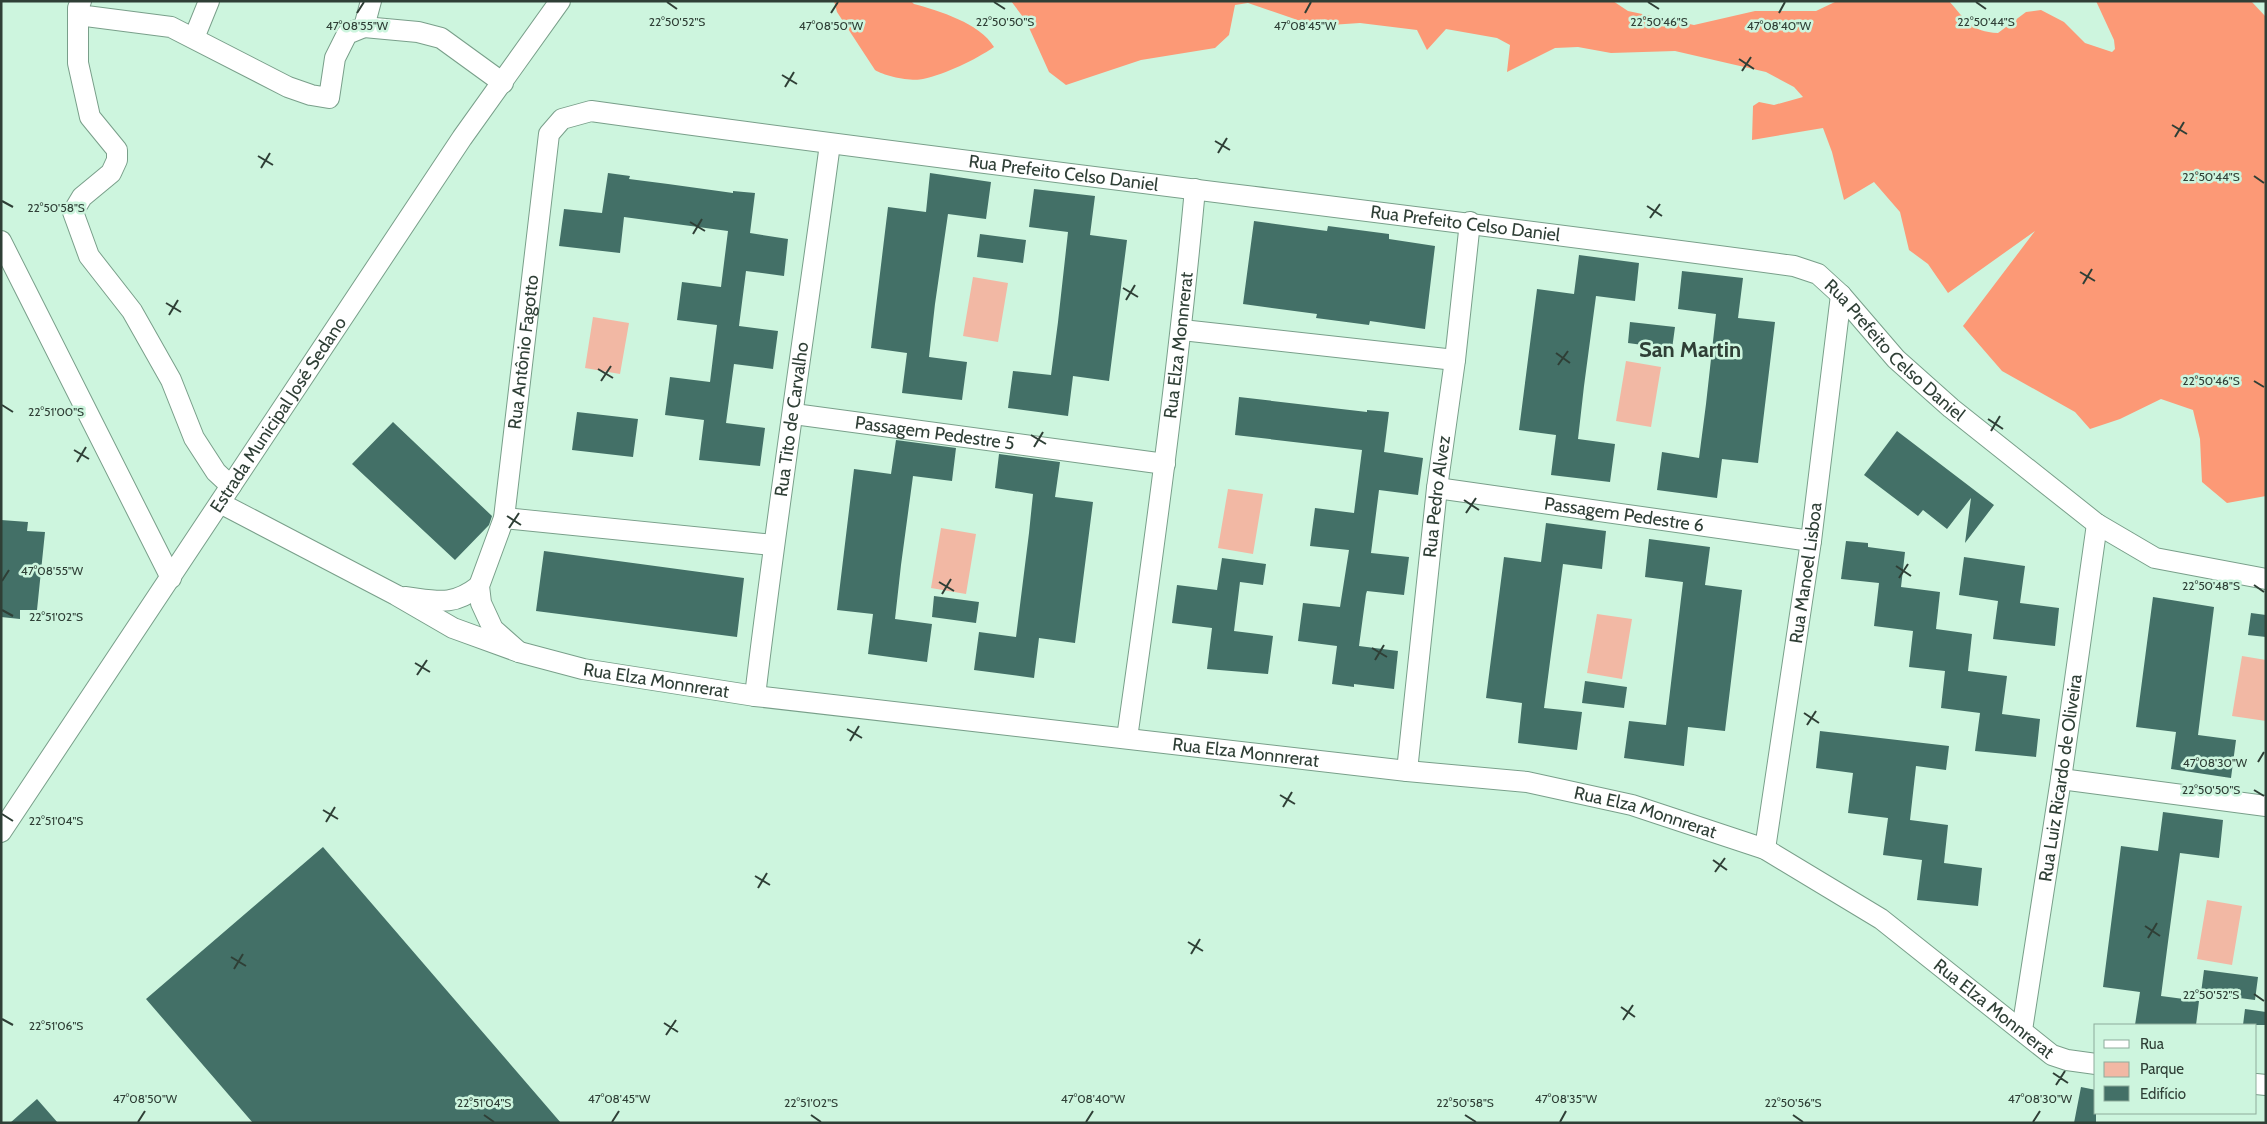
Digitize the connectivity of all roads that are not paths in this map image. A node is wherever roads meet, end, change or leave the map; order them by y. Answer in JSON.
{"nodes":[{"id":1,"x":209,"y":1,"type":"edge"},
{"id":2,"x":371,"y":1,"type":"edge"},
{"id":3,"x":560,"y":1,"type":"edge"},
{"id":4,"x":80,"y":6,"type":"edge"},
{"id":5,"x":364,"y":28,"type":"junction"},
{"id":6,"x":194,"y":38,"type":"junction"},
{"id":7,"x":503,"y":83,"type":"junction"},
{"id":8,"x":562,"y":119,"type":"joint"},
{"id":9,"x":830,"y":144,"type":"junction"},
{"id":10,"x":1195,"y":189,"type":"junction"},
{"id":11,"x":1470,"y":222,"type":"junction"},
{"id":12,"x":1,"y":241,"type":"edge"},
{"id":13,"x":1841,"y":295,"type":"junction"},
{"id":14,"x":1182,"y":330,"type":"junction"},
{"id":15,"x":1455,"y":360,"type":"junction"},
{"id":16,"x":794,"y":414,"type":"junction"},
{"id":17,"x":1165,"y":464,"type":"junction"},
{"id":18,"x":231,"y":486,"type":"junction"},
{"id":19,"x":1437,"y":488,"type":"junction"},
{"id":20,"x":220,"y":503,"type":"junction"},
{"id":21,"x":504,"y":518,"type":"junction"},
{"id":22,"x":2097,"y":524,"type":"junction"},
{"id":23,"x":1810,"y":541,"type":"junction"},
{"id":24,"x":773,"y":545,"type":"junction"},
{"id":25,"x":171,"y":578,"type":"junction"},
{"id":26,"x":2266,"y":579,"type":"edge"},
{"id":27,"x":479,"y":586,"type":"junction"},
{"id":28,"x":396,"y":595,"type":"junction"},
{"id":29,"x":519,"y":652,"type":"junction"},
{"id":30,"x":755,"y":696,"type":"junction"},
{"id":31,"x":1128,"y":738,"type":"junction"},
{"id":32,"x":1407,"y":771,"type":"junction"},
{"id":33,"x":2061,"y":779,"type":"junction"},
{"id":34,"x":2266,"y":806,"type":"edge"},
{"id":35,"x":1,"y":832,"type":"edge"},
{"id":36,"x":1765,"y":850,"type":"junction"},
{"id":37,"x":2022,"y":1030,"type":"junction"},
{"id":38,"x":2094,"y":1064,"type":"edge"}],
"edges":[{"from":1,"to":6,"type":"street"},
{"from":2,"to":5,"type":"street"},
{"from":3,"to":7,"type":"street","name":"Estrada Municipal José Sedano"},
{"from":4,"to":6,"type":"street"},
{"from":4,"to":18,"type":"street"},
{"from":5,"to":6,"type":"street"},
{"from":5,"to":7,"type":"street"},
{"from":7,"to":18,"type":"street","name":"Estrada Municipal José Sedano"},
{"from":8,"to":9,"type":"street","name":"Rua Prefeito Celso Daniel"},
{"from":8,"to":21,"type":"street","name":"Rua Antônio Fagotto"},
{"from":9,"to":10,"type":"street","name":"Rua Prefeito Celso Daniel"},
{"from":9,"to":16,"type":"street","name":"Rua Tito de Carvalho"},
{"from":10,"to":11,"type":"street","name":"Rua Prefeito Celso Daniel"},
{"from":10,"to":14,"type":"street","name":"Rua Elza Monnrerat"},
{"from":11,"to":13,"type":"street","name":"Rua Prefeito Celso Daniel"},
{"from":11,"to":15,"type":"street","name":"Rua Pedro Alvez"},
{"from":12,"to":25,"type":"street"},
{"from":13,"to":22,"type":"street","name":"Rua Prefeito Celso Daniel"},
{"from":13,"to":23,"type":"street","name":"Rua Manoel Lisboa"},
{"from":14,"to":15,"type":"street"},
{"from":14,"to":17,"type":"street","name":"Rua Elza Monnrerat"},
{"from":15,"to":19,"type":"street","name":"Rua Pedro Alvez"},
{"from":16,"to":17,"type":"street","name":"Passagem Pedestre 5"},
{"from":16,"to":24,"type":"street","name":"Rua Tito de Carvalho"},
{"from":17,"to":31,"type":"street","name":"Rua Elza Monnrerat"},
{"from":18,"to":20,"type":"street","name":"Estrada Municipal José Sedano"},
{"from":19,"to":23,"type":"street","name":"Passagem Pedestre 6"},
{"from":19,"to":32,"type":"street","name":"Rua Pedro Alvez"},
{"from":20,"to":25,"type":"street","name":"Estrada Municipal José Sedano"},
{"from":20,"to":28,"type":"street","name":"Rua Elza Monnrerat"},
{"from":21,"to":24,"type":"street"},
{"from":21,"to":27,"type":"street","name":"Rua Antônio Fagotto"},
{"from":22,"to":26,"type":"street","name":"Rua Prefeito Celso Daniel"},
{"from":22,"to":33,"type":"street","name":"Rua Luiz Ricardo de Oliveira"},
{"from":23,"to":36,"type":"street","name":"Rua Manoel Lisboa"},
{"from":24,"to":30,"type":"street","name":"Rua Tito de Carvalho"},
{"from":25,"to":35,"type":"street","name":"Estrada Municipal José Sedano"},
{"from":27,"to":28,"type":"street"},
{"from":27,"to":29,"type":"street"},
{"from":28,"to":29,"type":"street","name":"Rua Elza Monnrerat"},
{"from":29,"to":30,"type":"street","name":"Rua Elza Monnrerat"},
{"from":30,"to":31,"type":"street","name":"Rua Elza Monnrerat"},
{"from":31,"to":32,"type":"street","name":"Rua Elza Monnrerat"},
{"from":32,"to":36,"type":"street","name":"Rua Elza Monnrerat"},
{"from":33,"to":34,"type":"street"},
{"from":33,"to":37,"type":"street","name":"Rua Luiz Ricardo de Oliveira"},
{"from":36,"to":37,"type":"street","name":"Rua Elza Monnrerat"},
{"from":37,"to":38,"type":"street","name":"Rua Elza Monnrerat"}]}
